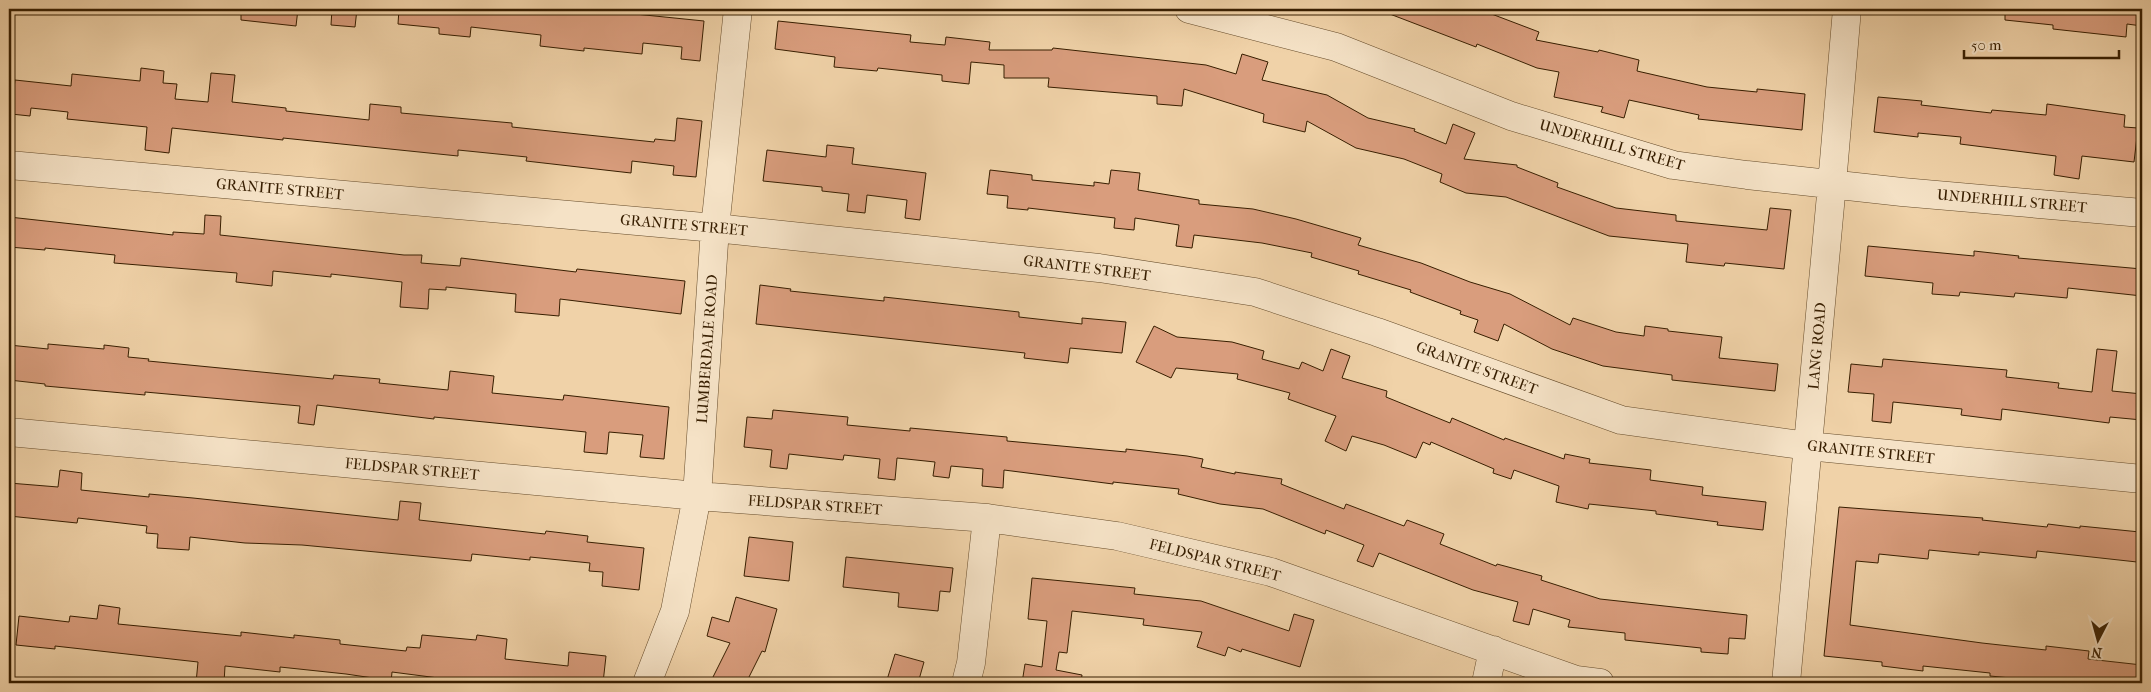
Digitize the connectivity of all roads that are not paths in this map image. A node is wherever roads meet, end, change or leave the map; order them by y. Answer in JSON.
{"nodes":[{"id":1,"x":738,"y":9,"type":"edge"},
{"id":2,"x":1188,"y":9,"type":"edge"},
{"id":3,"x":1846,"y":9,"type":"edge"},
{"id":4,"x":9,"y":165,"type":"edge"},
{"id":5,"x":1832,"y":184,"type":"junction"},
{"id":6,"x":2142,"y":213,"type":"edge"},
{"id":7,"x":715,"y":228,"type":"junction"},
{"id":8,"x":9,"y":432,"type":"edge"},
{"id":9,"x":1808,"y":446,"type":"junction"},
{"id":10,"x":2142,"y":479,"type":"edge"},
{"id":11,"x":697,"y":496,"type":"junction"},
{"id":12,"x":987,"y":518,"type":"junction"},
{"id":13,"x":1493,"y":650,"type":"junction"},
{"id":14,"x":647,"y":683,"type":"edge"},
{"id":15,"x":966,"y":683,"type":"edge"},
{"id":16,"x":1486,"y":683,"type":"edge"},
{"id":17,"x":1600,"y":683,"type":"edge"},
{"id":18,"x":1786,"y":683,"type":"edge"}],
"edges":[{"from":1,"to":7,"type":"street","name":"LUMBERDALE ROAD"},
{"from":2,"to":5,"type":"street","name":"UNDERHILL STREET"},
{"from":3,"to":5,"type":"street","name":"LANG ROAD"},
{"from":4,"to":7,"type":"street","name":"GRANITE STREET"},
{"from":5,"to":6,"type":"street","name":"UNDERHILL STREET"},
{"from":5,"to":9,"type":"street","name":"LANG ROAD"},
{"from":7,"to":9,"type":"street","name":"GRANITE STREET"},
{"from":7,"to":11,"type":"street","name":"LUMBERDALE ROAD"},
{"from":8,"to":11,"type":"street","name":"FELDSPAR STREET"},
{"from":9,"to":10,"type":"street","name":"GRANITE STREET"},
{"from":9,"to":18,"type":"street","name":"LANG ROAD"},
{"from":11,"to":12,"type":"street","name":"FELDSPAR STREET"},
{"from":11,"to":14,"type":"street","name":"LUMBERDALE ROAD"},
{"from":12,"to":13,"type":"street","name":"FELDSPAR STREET"},
{"from":12,"to":15,"type":"street"},
{"from":13,"to":16,"type":"street"},
{"from":13,"to":17,"type":"street","name":"FELDSPAR STREET"}]}
